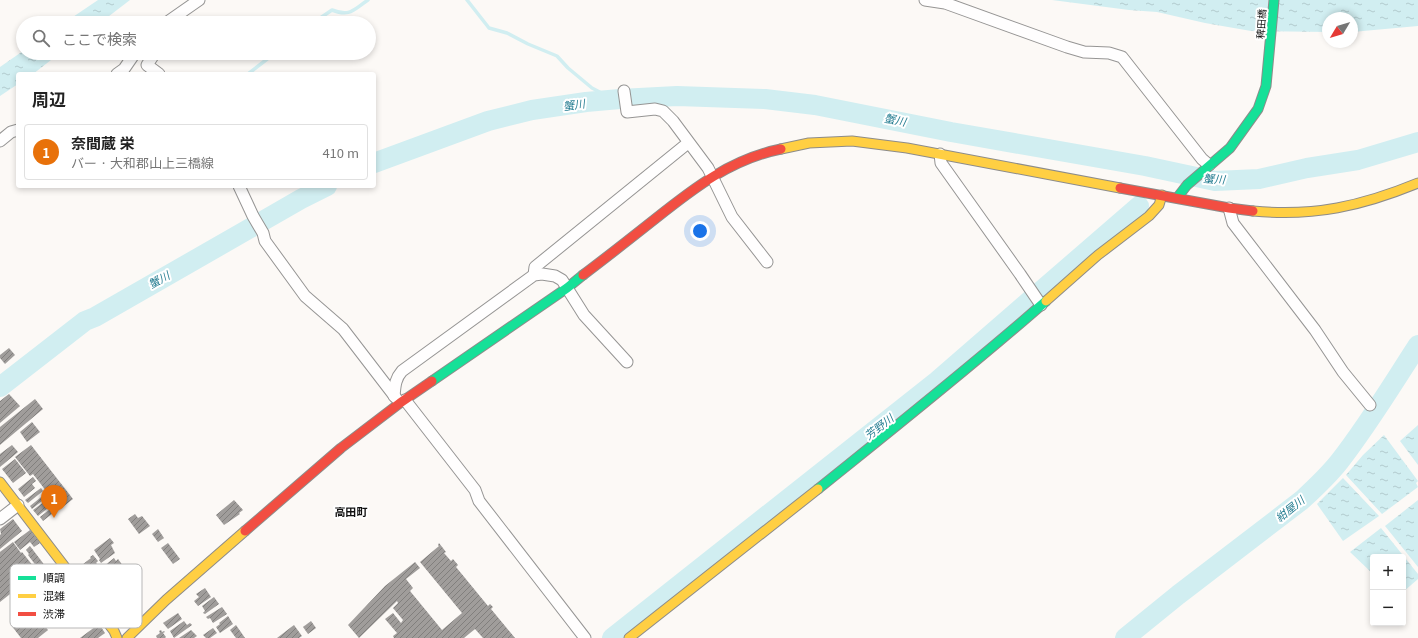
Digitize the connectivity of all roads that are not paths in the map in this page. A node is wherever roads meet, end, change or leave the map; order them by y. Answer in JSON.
{"nodes":[{"id":1,"x":199,"y":0,"type":"edge"},
{"id":2,"x":925,"y":0,"type":"edge"},
{"id":3,"x":1274,"y":0,"type":"edge"},
{"id":4,"x":176,"y":16,"type":"edge"},
{"id":5,"x":130,"y":60,"type":"edge"},
{"id":6,"x":150,"y":60,"type":"edge"},
{"id":7,"x":120,"y":72,"type":"edge"},
{"id":8,"x":156,"y":72,"type":"edge"},
{"id":9,"x":624,"y":91,"type":"dead end"},
{"id":10,"x":16,"y":131,"type":"edge"},
{"id":11,"x":0,"y":141,"type":"edge"},
{"id":12,"x":688,"y":143,"type":"junction"},
{"id":13,"x":940,"y":154,"type":"junction"},
{"id":14,"x":1208,"y":166,"type":"junction"},
{"id":15,"x":712,"y":176,"type":"junction"},
{"id":16,"x":1418,"y":183,"type":"edge"},
{"id":17,"x":240,"y":188,"type":"edge"},
{"id":18,"x":1162,"y":195,"type":"junction"},
{"id":19,"x":1177,"y":198,"type":"junction"},
{"id":20,"x":1230,"y":208,"type":"junction"},
{"id":21,"x":767,"y":262,"type":"dead end"},
{"id":22,"x":534,"y":275,"type":"junction"},
{"id":23,"x":567,"y":288,"type":"junction"},
{"id":24,"x":1041,"y":305,"type":"junction"},
{"id":25,"x":627,"y":362,"type":"dead end"},
{"id":26,"x":399,"y":400,"type":"junction"},
{"id":27,"x":1370,"y":404,"type":"dead end"},
{"id":28,"x":0,"y":482,"type":"edge"},
{"id":29,"x":18,"y":505,"type":"junction"},
{"id":30,"x":0,"y":520,"type":"edge"},
{"id":31,"x":63,"y":564,"type":"edge"},
{"id":32,"x":142,"y":623,"type":"edge"},
{"id":33,"x":112,"y":628,"type":"edge"},
{"id":34,"x":137,"y":628,"type":"edge"},
{"id":35,"x":117,"y":638,"type":"edge"},
{"id":36,"x":127,"y":638,"type":"edge"},
{"id":37,"x":585,"y":638,"type":"edge"},
{"id":38,"x":629,"y":638,"type":"edge"}],
"edges":[{"from":1,"to":4,"type":"street"},
{"from":2,"to":14,"type":"street"},
{"from":3,"to":14,"type":"street","name":"稗田橋"},
{"from":5,"to":7,"type":"street"},
{"from":6,"to":8,"type":"street"},
{"from":9,"to":12,"type":"street"},
{"from":10,"to":11,"type":"street"},
{"from":12,"to":15,"type":"street"},
{"from":12,"to":22,"type":"street"},
{"from":13,"to":15,"type":"street"},
{"from":13,"to":18,"type":"street"},
{"from":13,"to":24,"type":"street"},
{"from":14,"to":19,"type":"street","name":"稗田橋"},
{"from":15,"to":21,"type":"street"},
{"from":15,"to":23,"type":"street"},
{"from":16,"to":20,"type":"street"},
{"from":17,"to":26,"type":"street"},
{"from":18,"to":19,"type":"street"},
{"from":18,"to":24,"type":"street"},
{"from":19,"to":20,"type":"street"},
{"from":20,"to":27,"type":"street"},
{"from":22,"to":23,"type":"street"},
{"from":22,"to":26,"type":"street"},
{"from":23,"to":25,"type":"street"},
{"from":23,"to":26,"type":"street"},
{"from":24,"to":38,"type":"street"},
{"from":26,"to":32,"type":"street"},
{"from":26,"to":37,"type":"street"},
{"from":28,"to":29,"type":"street"},
{"from":29,"to":30,"type":"street"},
{"from":29,"to":31,"type":"street"},
{"from":33,"to":35,"type":"street"},
{"from":34,"to":36,"type":"street"}]}
